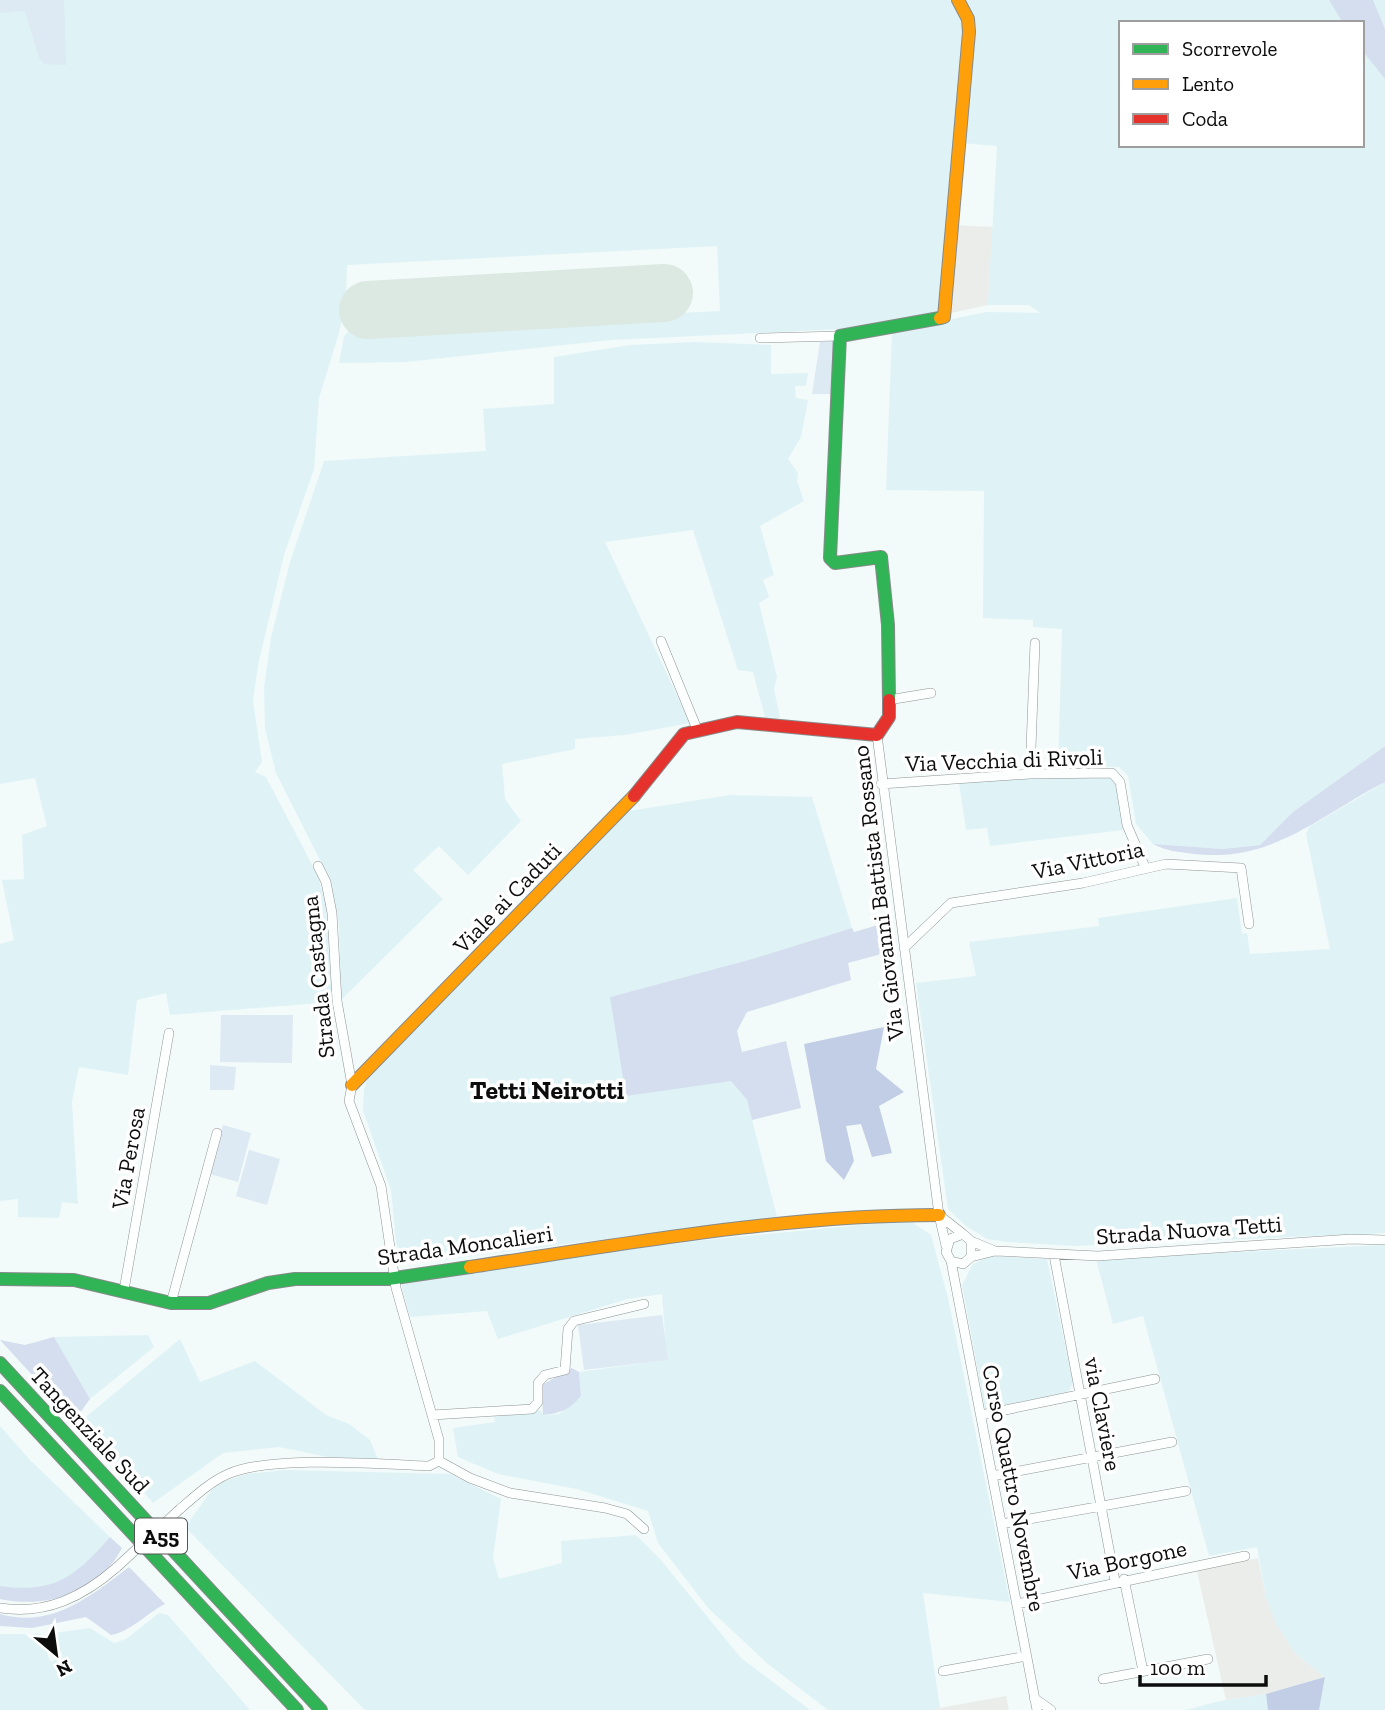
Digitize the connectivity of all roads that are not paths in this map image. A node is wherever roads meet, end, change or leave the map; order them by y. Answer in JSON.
{"nodes":[{"id":1,"x":958,"y":0,"type":"edge"},
{"id":2,"x":840,"y":336,"type":"junction"},
{"id":3,"x":760,"y":338,"type":"dead end"},
{"id":4,"x":661,"y":641,"type":"dead end"},
{"id":5,"x":1035,"y":643,"type":"dead end"},
{"id":6,"x":931,"y":693,"type":"dead end"},
{"id":7,"x":888,"y":700,"type":"junction"},
{"id":8,"x":697,"y":729,"type":"junction"},
{"id":9,"x":877,"y":734,"type":"junction"},
{"id":10,"x":1030,"y":774,"type":"junction"},
{"id":11,"x":881,"y":784,"type":"junction"},
{"id":12,"x":318,"y":866,"type":"dead end"},
{"id":13,"x":1145,"y":867,"type":"junction"},
{"id":14,"x":1249,"y":924,"type":"dead end"},
{"id":15,"x":904,"y":948,"type":"junction"},
{"id":16,"x":169,"y":1033,"type":"dead end"},
{"id":17,"x":352,"y":1085,"type":"junction"},
{"id":18,"x":217,"y":1133,"type":"dead end"},
{"id":19,"x":916,"y":1215,"type":"junction"},
{"id":20,"x":939,"y":1215,"type":"junction"},
{"id":21,"x":942,"y":1230,"type":"junction"},
{"id":22,"x":967,"y":1238,"type":"junction"},
{"id":23,"x":1385,"y":1240,"type":"edge"},
{"id":24,"x":946,"y":1246,"type":"junction"},
{"id":25,"x":995,"y":1251,"type":"junction"},
{"id":26,"x":1054,"y":1255,"type":"junction"},
{"id":27,"x":968,"y":1260,"type":"junction"},
{"id":28,"x":951,"y":1261,"type":"junction"},
{"id":29,"x":395,"y":1277,"type":"junction"},
{"id":30,"x":0,"y":1279,"type":"edge"},
{"id":31,"x":955,"y":1287,"type":"junction"},
{"id":32,"x":124,"y":1290,"type":"junction"},
{"id":33,"x":172,"y":1303,"type":"junction"},
{"id":34,"x":644,"y":1304,"type":"dead end"},
{"id":35,"x":0,"y":1363,"type":"edge"},
{"id":36,"x":1155,"y":1379,"type":"dead end"},
{"id":37,"x":0,"y":1391,"type":"edge"},
{"id":38,"x":1079,"y":1394,"type":"junction"},
{"id":39,"x":432,"y":1415,"type":"junction"},
{"id":40,"x":981,"y":1415,"type":"junction"},
{"id":41,"x":1172,"y":1442,"type":"dead end"},
{"id":42,"x":1091,"y":1457,"type":"junction"},
{"id":43,"x":439,"y":1461,"type":"junction"},
{"id":44,"x":992,"y":1476,"type":"junction"},
{"id":45,"x":1186,"y":1492,"type":"dead end"},
{"id":46,"x":1102,"y":1506,"type":"junction"},
{"id":47,"x":1001,"y":1524,"type":"junction"},
{"id":48,"x":644,"y":1529,"type":"dead end"},
{"id":49,"x":1245,"y":1556,"type":"dead end"},
{"id":50,"x":1119,"y":1580,"type":"junction"},
{"id":51,"x":1017,"y":1604,"type":"junction"},
{"id":52,"x":0,"y":1608,"type":"edge"},
{"id":53,"x":1027,"y":1656,"type":"junction"},
{"id":54,"x":1208,"y":1659,"type":"dead end"},
{"id":55,"x":943,"y":1671,"type":"dead end"},
{"id":56,"x":1143,"y":1671,"type":"junction"},
{"id":57,"x":1103,"y":1679,"type":"dead end"},
{"id":58,"x":1034,"y":1698,"type":"junction"},
{"id":59,"x":297,"y":1710,"type":"edge"},
{"id":60,"x":321,"y":1710,"type":"edge"},
{"id":61,"x":1037,"y":1710,"type":"edge"},
{"id":62,"x":1051,"y":1710,"type":"edge"}],
"edges":[{"from":1,"to":2,"type":"main road"},
{"from":2,"to":3,"type":"street"},
{"from":2,"to":7,"type":"main road","name":"Via Giovanni Battista Rossano"},
{"from":4,"to":8,"type":"street"},
{"from":5,"to":10,"type":"street"},
{"from":6,"to":7,"type":"street"},
{"from":7,"to":9,"type":"main road","name":"Via Giovanni Battista Rossano"},
{"from":8,"to":9,"type":"main road"},
{"from":8,"to":17,"type":"main road","name":"Viale ai Caduti"},
{"from":9,"to":11,"type":"street","name":"Via Giovanni Battista Rossano"},
{"from":10,"to":11,"type":"street","name":"Via Vecchia di Rivoli"},
{"from":10,"to":13,"type":"street","name":"Via Vecchia di Rivoli"},
{"from":11,"to":15,"type":"street","name":"Via Giovanni Battista Rossano"},
{"from":12,"to":17,"type":"street","name":"Strada Castagna"},
{"from":13,"to":14,"type":"street","name":"Via Vittoria"},
{"from":13,"to":15,"type":"street","name":"Via Vittoria"},
{"from":15,"to":20,"type":"street","name":"Via Giovanni Battista Rossano"},
{"from":16,"to":32,"type":"street","name":"Via Perosa"},
{"from":17,"to":29,"type":"street","name":"Strada Castagna"},
{"from":18,"to":33,"type":"street"},
{"from":19,"to":20,"type":"main road","name":"Strada Moncalieri"},
{"from":19,"to":21,"type":"street"},
{"from":19,"to":29,"type":"main road","name":"Strada Moncalieri"},
{"from":20,"to":21,"type":"street","name":"Via Giovanni Battista Rossano"},
{"from":20,"to":22,"type":"street"},
{"from":21,"to":24,"type":"street","name":"Via Giovanni Battista Rossano"},
{"from":22,"to":24,"type":"street"},
{"from":22,"to":25,"type":"street","name":"Strada Nuova Tetti"},
{"from":22,"to":27,"type":"street"},
{"from":23,"to":26,"type":"street","name":"Strada Nuova Tetti"},
{"from":24,"to":28,"type":"street"},
{"from":25,"to":26,"type":"street","name":"Strada Nuova Tetti"},
{"from":25,"to":27,"type":"street","name":"Strada Nuova Tetti"},
{"from":26,"to":38,"type":"street","name":"via Claviere"},
{"from":27,"to":28,"type":"street"},
{"from":27,"to":31,"type":"street"},
{"from":28,"to":31,"type":"street","name":"Corso Quattro Novembre"},
{"from":29,"to":33,"type":"main road","name":"Strada Moncalieri"},
{"from":29,"to":39,"type":"street","name":"Strada Castagna"},
{"from":30,"to":32,"type":"main road","name":"Strada Moncalieri"},
{"from":31,"to":40,"type":"street","name":"Corso Quattro Novembre"},
{"from":32,"to":33,"type":"main road","name":"Strada Moncalieri"},
{"from":34,"to":39,"type":"street"},
{"from":35,"to":60,"type":"main road","name":"Tangenziale Sud","number":"A55"},
{"from":36,"to":38,"type":"street"},
{"from":37,"to":59,"type":"main road","name":"Tangenziale Sud","number":"A55"},
{"from":38,"to":40,"type":"street"},
{"from":38,"to":42,"type":"street","name":"via Claviere"},
{"from":39,"to":43,"type":"street","name":"Strada Castagna"},
{"from":40,"to":44,"type":"street","name":"Corso Quattro Novembre"},
{"from":41,"to":42,"type":"street"},
{"from":42,"to":44,"type":"street"},
{"from":42,"to":46,"type":"street","name":"via Claviere"},
{"from":43,"to":48,"type":"street"},
{"from":43,"to":52,"type":"street","bridge":true},
{"from":44,"to":47,"type":"street","name":"Corso Quattro Novembre"},
{"from":45,"to":46,"type":"street"},
{"from":46,"to":47,"type":"street"},
{"from":46,"to":50,"type":"street","name":"via Claviere"},
{"from":47,"to":51,"type":"street","name":"Corso Quattro Novembre"},
{"from":49,"to":50,"type":"street","name":"Via Borgone"},
{"from":50,"to":51,"type":"street","name":"Via Borgone"},
{"from":50,"to":56,"type":"street","name":"via Claviere"},
{"from":51,"to":53,"type":"street","name":"Corso Quattro Novembre"},
{"from":53,"to":55,"type":"street"},
{"from":53,"to":58,"type":"street","name":"Corso Quattro Novembre"},
{"from":54,"to":56,"type":"street"},
{"from":56,"to":57,"type":"street"},
{"from":58,"to":61,"type":"street","name":"Corso Quattro Novembre"},
{"from":58,"to":62,"type":"street"}]}
